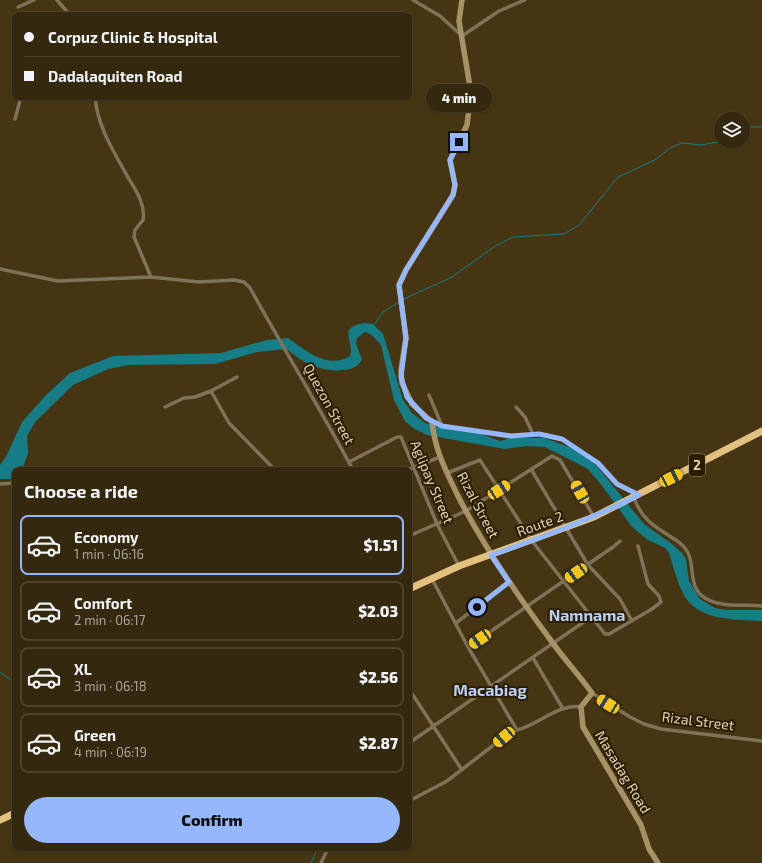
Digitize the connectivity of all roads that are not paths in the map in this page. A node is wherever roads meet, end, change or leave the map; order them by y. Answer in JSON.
{"nodes":[{"id":1,"x":34,"y":0,"type":"edge"},
{"id":2,"x":57,"y":0,"type":"edge"},
{"id":3,"x":413,"y":0,"type":"edge"},
{"id":4,"x":462,"y":0,"type":"edge"},
{"id":5,"x":525,"y":0,"type":"edge"},
{"id":6,"x":18,"y":7,"type":"dead end"},
{"id":7,"x":67,"y":12,"type":"edge"},
{"id":8,"x":462,"y":36,"type":"junction"},
{"id":9,"x":20,"y":100,"type":"edge"},
{"id":10,"x":96,"y":100,"type":"edge"},
{"id":11,"x":15,"y":119,"type":"dead end"},
{"id":12,"x":0,"y":269,"type":"edge"},
{"id":13,"x":151,"y":277,"type":"junction"},
{"id":14,"x":237,"y":377,"type":"dead end"},
{"id":15,"x":211,"y":391,"type":"junction"},
{"id":16,"x":429,"y":395,"type":"dead end"},
{"id":17,"x":166,"y":407,"type":"dead end"},
{"id":18,"x":516,"y":407,"type":"dead end"},
{"id":19,"x":432,"y":425,"type":"junction"},
{"id":20,"x":442,"y":426,"type":"junction"},
{"id":21,"x":762,"y":431,"type":"edge"},
{"id":22,"x":533,"y":434,"type":"junction"},
{"id":23,"x":440,"y":457,"type":"junction"},
{"id":24,"x":349,"y":462,"type":"junction"},
{"id":25,"x":272,"y":467,"type":"edge"},
{"id":26,"x":352,"y":467,"type":"edge"},
{"id":27,"x":413,"y":467,"type":"junction"},
{"id":28,"x":532,"y":469,"type":"junction"},
{"id":29,"x":447,"y":473,"type":"junction"},
{"id":30,"x":12,"y":483,"type":"edge"},
{"id":31,"x":0,"y":484,"type":"edge"},
{"id":32,"x":499,"y":490,"type":"junction"},
{"id":33,"x":635,"y":497,"type":"junction"},
{"id":34,"x":466,"y":511,"type":"junction"},
{"id":35,"x":594,"y":517,"type":"junction"},
{"id":36,"x":438,"y":524,"type":"junction"},
{"id":37,"x":565,"y":529,"type":"junction"},
{"id":38,"x":412,"y":535,"type":"edge"},
{"id":39,"x":532,"y":541,"type":"junction"},
{"id":40,"x":620,"y":541,"type":"dead end"},
{"id":41,"x":638,"y":546,"type":"dead end"},
{"id":42,"x":491,"y":555,"type":"junction"},
{"id":43,"x":588,"y":565,"type":"junction"},
{"id":44,"x":459,"y":566,"type":"junction"},
{"id":45,"x":431,"y":578,"type":"junction"},
{"id":46,"x":564,"y":581,"type":"junction"},
{"id":47,"x":509,"y":582,"type":"junction"},
{"id":48,"x":412,"y":588,"type":"edge"},
{"id":49,"x":526,"y":606,"type":"junction"},
{"id":50,"x":762,"y":606,"type":"edge"},
{"id":51,"x":591,"y":617,"type":"junction"},
{"id":52,"x":632,"y":621,"type":"junction"},
{"id":53,"x":456,"y":623,"type":"junction"},
{"id":54,"x":553,"y":644,"type":"junction"},
{"id":55,"x":468,"y":647,"type":"junction"},
{"id":56,"x":533,"y":658,"type":"junction"},
{"id":57,"x":491,"y":686,"type":"junction"},
{"id":58,"x":592,"y":692,"type":"junction"},
{"id":59,"x":412,"y":694,"type":"edge"},
{"id":60,"x":581,"y":707,"type":"junction"},
{"id":61,"x":563,"y":709,"type":"junction"},
{"id":62,"x":433,"y":726,"type":"junction"},
{"id":63,"x":517,"y":730,"type":"junction"},
{"id":64,"x":412,"y":741,"type":"edge"},
{"id":65,"x":762,"y":741,"type":"edge"},
{"id":66,"x":462,"y":770,"type":"junction"},
{"id":67,"x":412,"y":800,"type":"edge"},
{"id":68,"x":12,"y":814,"type":"edge"},
{"id":69,"x":0,"y":820,"type":"edge"},
{"id":70,"x":327,"y":851,"type":"edge"},
{"id":71,"x":321,"y":863,"type":"edge"},
{"id":72,"x":658,"y":863,"type":"edge"}],
"edges":[{"from":1,"to":6,"type":"street"},
{"from":2,"to":7,"type":"street"},
{"from":3,"to":8,"type":"street"},
{"from":4,"to":8,"type":"street"},
{"from":5,"to":8,"type":"street"},
{"from":8,"to":19,"type":"street"},
{"from":9,"to":11,"type":"street"},
{"from":10,"to":13,"type":"street"},
{"from":12,"to":13,"type":"street","name":"Quezon Street"},
{"from":13,"to":24,"type":"street","name":"Quezon Street"},
{"from":14,"to":15,"type":"street"},
{"from":15,"to":17,"type":"street"},
{"from":15,"to":25,"type":"street"},
{"from":16,"to":20,"type":"street"},
{"from":18,"to":22,"type":"street"},
{"from":19,"to":20,"type":"street"},
{"from":19,"to":23,"type":"street","name":"Rizal Street"},
{"from":20,"to":22,"type":"street"},
{"from":21,"to":33,"type":"highway","name":"Route 2","number":"2"},
{"from":22,"to":33,"type":"street"},
{"from":23,"to":27,"type":"street"},
{"from":23,"to":29,"type":"street","name":"Rizal Street"},
{"from":24,"to":26,"type":"street","name":"Quezon Street"},
{"from":24,"to":27,"type":"street","name":"Aglipay Street"},
{"from":27,"to":36,"type":"street","name":"Aglipay Street"},
{"from":28,"to":32,"type":"street"},
{"from":28,"to":35,"type":"street"},
{"from":28,"to":37,"type":"street"},
{"from":29,"to":32,"type":"street"},
{"from":29,"to":34,"type":"street","name":"Rizal Street"},
{"from":30,"to":31,"type":"street"},
{"from":32,"to":34,"type":"street"},
{"from":32,"to":39,"type":"street"},
{"from":33,"to":35,"type":"highway","name":"Route 2","number":"2"},
{"from":33,"to":50,"type":"street"},
{"from":34,"to":36,"type":"street"},
{"from":34,"to":42,"type":"street","name":"Rizal Street"},
{"from":35,"to":37,"type":"highway","name":"Route 2","number":"2"},
{"from":36,"to":38,"type":"street"},
{"from":36,"to":44,"type":"street","name":"Aglipay Street"},
{"from":37,"to":39,"type":"highway","name":"Route 2","number":"2"},
{"from":37,"to":43,"type":"street"},
{"from":39,"to":42,"type":"highway","name":"Route 2","number":"2"},
{"from":39,"to":46,"type":"street"},
{"from":40,"to":43,"type":"street"},
{"from":41,"to":52,"type":"street"},
{"from":42,"to":44,"type":"highway","name":"Route 2","number":"2"},
{"from":42,"to":47,"type":"street","name":"Rizal Street"},
{"from":43,"to":46,"type":"street"},
{"from":43,"to":52,"type":"street"},
{"from":44,"to":45,"type":"highway","name":"Route 2","number":"2"},
{"from":45,"to":48,"type":"highway","name":"Route 2","number":"2"},
{"from":45,"to":53,"type":"street"},
{"from":46,"to":49,"type":"street"},
{"from":46,"to":51,"type":"street"},
{"from":47,"to":49,"type":"street","name":"Rizal Street"},
{"from":47,"to":53,"type":"street"},
{"from":49,"to":54,"type":"street","name":"Rizal Street"},
{"from":49,"to":55,"type":"street"},
{"from":51,"to":52,"type":"street"},
{"from":51,"to":54,"type":"street"},
{"from":53,"to":55,"type":"street"},
{"from":54,"to":56,"type":"street"},
{"from":54,"to":58,"type":"street","name":"Rizal Street"},
{"from":55,"to":57,"type":"street"},
{"from":56,"to":57,"type":"street"},
{"from":56,"to":61,"type":"street"},
{"from":57,"to":62,"type":"street"},
{"from":57,"to":63,"type":"street"},
{"from":58,"to":60,"type":"street"},
{"from":58,"to":65,"type":"street","name":"Rizal Street"},
{"from":59,"to":62,"type":"street"},
{"from":60,"to":61,"type":"street"},
{"from":60,"to":72,"type":"street","name":"Masadag Road"},
{"from":61,"to":63,"type":"street"},
{"from":62,"to":64,"type":"street"},
{"from":62,"to":66,"type":"street"},
{"from":63,"to":66,"type":"street"},
{"from":66,"to":67,"type":"street"},
{"from":68,"to":69,"type":"highway"},
{"from":70,"to":71,"type":"street"}]}
